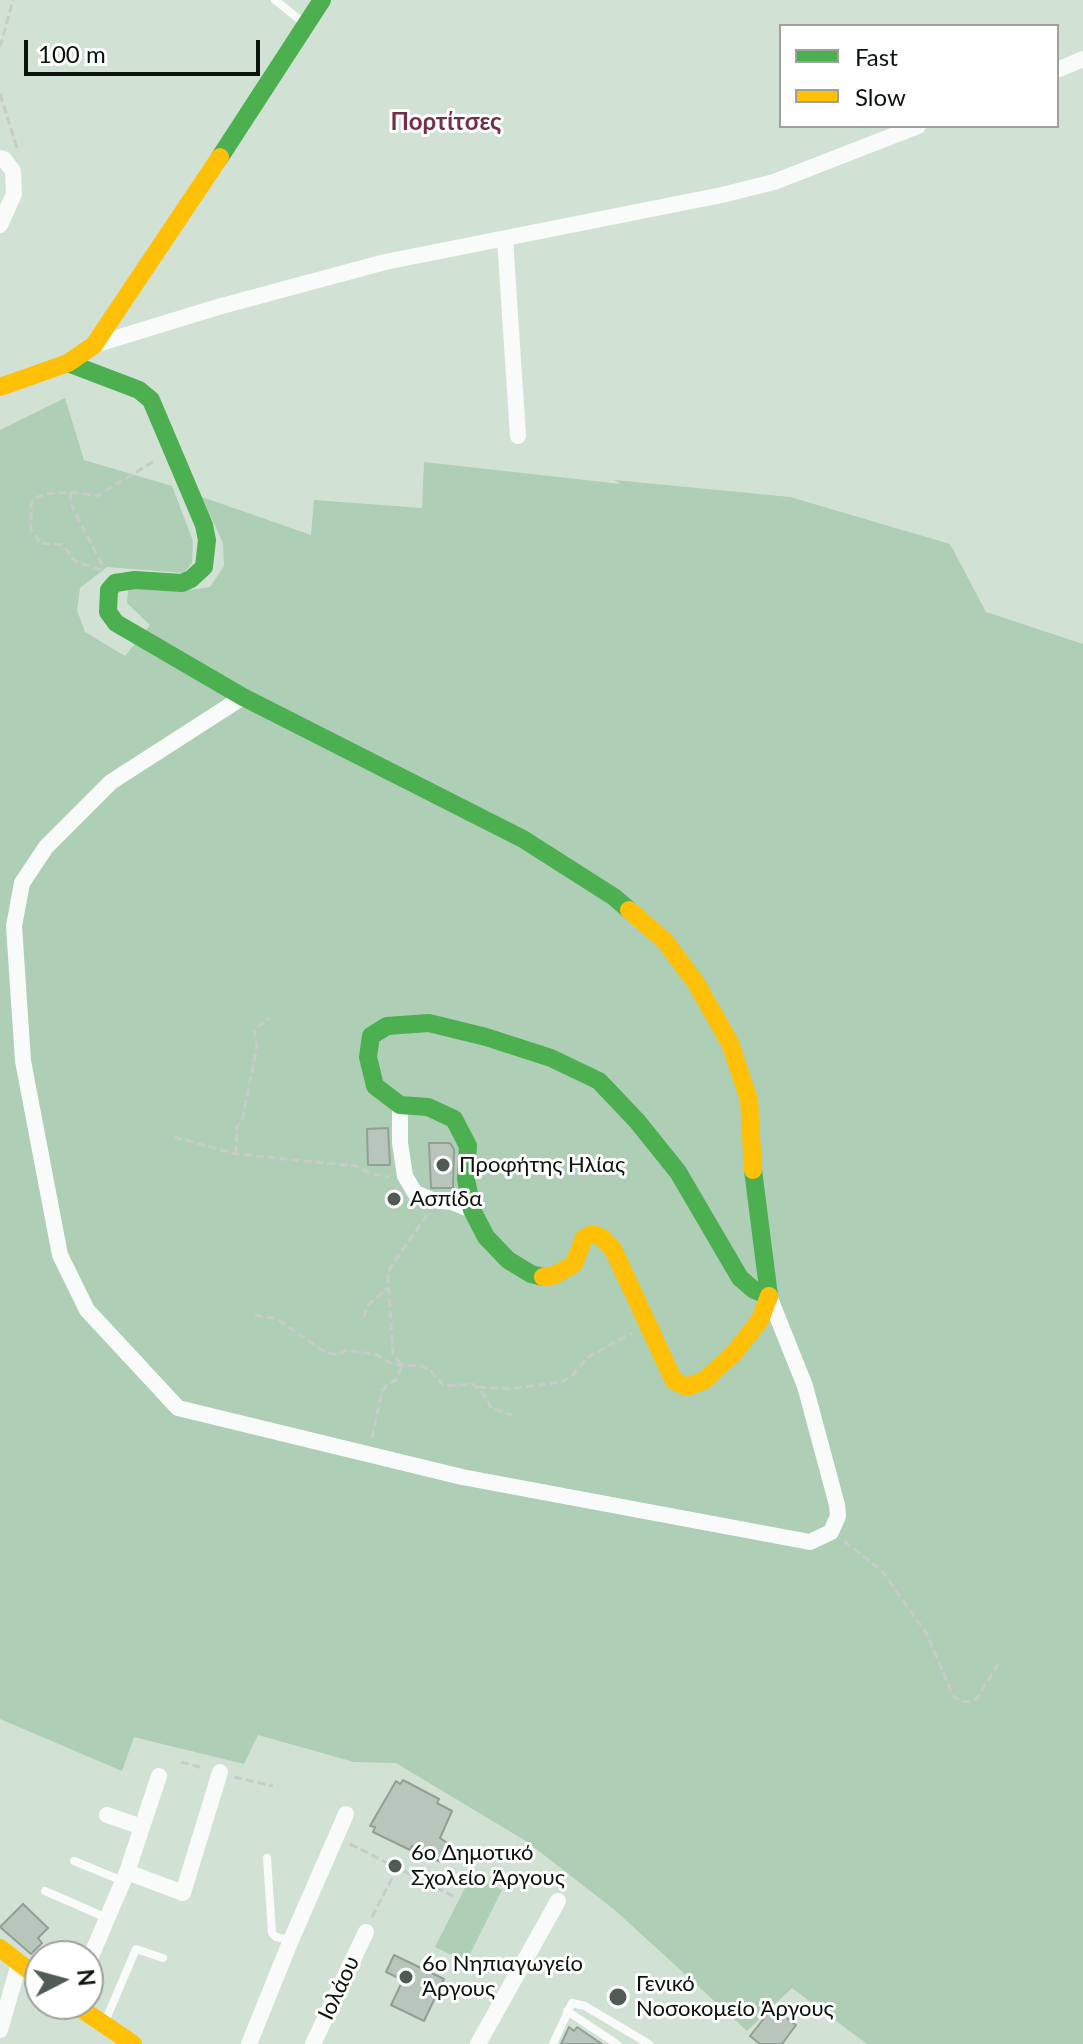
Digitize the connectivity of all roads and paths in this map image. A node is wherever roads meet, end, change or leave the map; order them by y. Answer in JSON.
{"nodes":[{"id":1,"x":13,"y":0,"type":"edge"},
{"id":2,"x":275,"y":0,"type":"edge"},
{"id":3,"x":322,"y":0,"type":"edge"},
{"id":4,"x":306,"y":25,"type":"junction"},
{"id":5,"x":0,"y":47,"type":"edge"},
{"id":6,"x":1083,"y":59,"type":"edge"},
{"id":7,"x":1059,"y":69,"type":"edge"},
{"id":8,"x":0,"y":94,"type":"edge"},
{"id":9,"x":913,"y":128,"type":"edge"},
{"id":10,"x":0,"y":158,"type":"edge"},
{"id":11,"x":13,"y":171,"type":"junction"},
{"id":12,"x":0,"y":225,"type":"edge"},
{"id":13,"x":505,"y":239,"type":"junction"},
{"id":14,"x":94,"y":345,"type":"junction"},
{"id":15,"x":68,"y":363,"type":"junction"},
{"id":16,"x":0,"y":387,"type":"edge"},
{"id":17,"x":518,"y":436,"type":"dead end"},
{"id":18,"x":172,"y":446,"type":"junction"},
{"id":19,"x":71,"y":492,"type":"junction"},
{"id":20,"x":243,"y":697,"type":"junction"},
{"id":21,"x":269,"y":1018,"type":"dead end"},
{"id":22,"x":400,"y":1105,"type":"junction"},
{"id":23,"x":174,"y":1137,"type":"dead end"},
{"id":24,"x":236,"y":1154,"type":"junction"},
{"id":25,"x":405,"y":1176,"type":"junction"},
{"id":26,"x":432,"y":1200,"type":"junction"},
{"id":27,"x":472,"y":1210,"type":"junction"},
{"id":28,"x":388,"y":1288,"type":"junction"},
{"id":29,"x":769,"y":1296,"type":"junction"},
{"id":30,"x":255,"y":1315,"type":"dead end"},
{"id":31,"x":364,"y":1317,"type":"dead end"},
{"id":32,"x":648,"y":1324,"type":"junction"},
{"id":33,"x":402,"y":1365,"type":"junction"},
{"id":34,"x":478,"y":1387,"type":"junction"},
{"id":35,"x":512,"y":1415,"type":"dead end"},
{"id":36,"x":369,"y":1456,"type":"junction"},
{"id":37,"x":831,"y":1532,"type":"junction"},
{"id":38,"x":999,"y":1663,"type":"dead end"},
{"id":39,"x":181,"y":1762,"type":"dead end"},
{"id":40,"x":220,"y":1772,"type":"junction"},
{"id":41,"x":159,"y":1776,"type":"dead end"},
{"id":42,"x":273,"y":1786,"type":"dead end"},
{"id":43,"x":346,"y":1814,"type":"dead end"},
{"id":44,"x":107,"y":1815,"type":"dead end"},
{"id":45,"x":142,"y":1827,"type":"junction"},
{"id":46,"x":336,"y":1837,"type":"junction"},
{"id":47,"x":267,"y":1858,"type":"dead end"},
{"id":48,"x":74,"y":1861,"type":"dead end"},
{"id":49,"x":398,"y":1867,"type":"junction"},
{"id":50,"x":125,"y":1876,"type":"junction"},
{"id":51,"x":45,"y":1891,"type":"dead end"},
{"id":52,"x":453,"y":1896,"type":"dead end"},
{"id":53,"x":558,"y":1901,"type":"dead end"},
{"id":54,"x":107,"y":1918,"type":"junction"},
{"id":55,"x":369,"y":1924,"type":"joint"},
{"id":56,"x":98,"y":1940,"type":"edge"},
{"id":57,"x":291,"y":1940,"type":"junction"},
{"id":58,"x":0,"y":1948,"type":"edge"},
{"id":59,"x":163,"y":1958,"type":"dead end"},
{"id":60,"x":19,"y":1964,"type":"junction"},
{"id":61,"x":24,"y":1968,"type":"edge"},
{"id":62,"x":567,"y":2011,"type":"junction"},
{"id":63,"x":96,"y":2020,"type":"edge"},
{"id":64,"x":103,"y":2025,"type":"junction"},
{"id":65,"x":0,"y":2030,"type":"edge"},
{"id":66,"x":133,"y":2044,"type":"edge"},
{"id":67,"x":249,"y":2044,"type":"edge"},
{"id":68,"x":313,"y":2044,"type":"edge"},
{"id":69,"x":478,"y":2044,"type":"edge"},
{"id":70,"x":552,"y":2044,"type":"edge"},
{"id":71,"x":617,"y":2044,"type":"edge"},
{"id":72,"x":649,"y":2044,"type":"edge"}],
"edges":[{"from":1,"to":5,"type":"path"},
{"from":2,"to":4,"type":"lane"},
{"from":3,"to":4,"type":"street"},
{"from":4,"to":14,"type":"street"},
{"from":6,"to":7,"type":"street"},
{"from":8,"to":11,"type":"path"},
{"from":9,"to":13,"type":"street"},
{"from":10,"to":11,"type":"street"},
{"from":11,"to":12,"type":"street"},
{"from":13,"to":14,"type":"street"},
{"from":13,"to":17,"type":"street"},
{"from":14,"to":15,"type":"street"},
{"from":15,"to":16,"type":"street"},
{"from":15,"to":18,"type":"street"},
{"from":18,"to":19,"type":"path"},
{"from":18,"to":20,"type":"street"},
{"from":19,"to":19,"type":"path"},
{"from":20,"to":29,"type":"street"},
{"from":20,"to":36,"type":"street"},
{"from":21,"to":24,"type":"path"},
{"from":22,"to":25,"type":"street"},
{"from":22,"to":27,"type":"street"},
{"from":22,"to":29,"type":"street"},
{"from":23,"to":24,"type":"path"},
{"from":24,"to":25,"type":"path"},
{"from":25,"to":26,"type":"street"},
{"from":26,"to":27,"type":"street"},
{"from":26,"to":28,"type":"path"},
{"from":27,"to":32,"type":"street"},
{"from":28,"to":31,"type":"path"},
{"from":28,"to":33,"type":"path"},
{"from":29,"to":32,"type":"street"},
{"from":29,"to":37,"type":"street"},
{"from":30,"to":33,"type":"path"},
{"from":32,"to":34,"type":"path"},
{"from":33,"to":34,"type":"path"},
{"from":33,"to":36,"type":"path"},
{"from":34,"to":35,"type":"path"},
{"from":36,"to":37,"type":"street"},
{"from":37,"to":38,"type":"path"},
{"from":39,"to":40,"type":"path"},
{"from":40,"to":42,"type":"path"},
{"from":40,"to":50,"type":"street"},
{"from":41,"to":45,"type":"street"},
{"from":43,"to":46,"type":"street"},
{"from":44,"to":45,"type":"street"},
{"from":45,"to":50,"type":"street"},
{"from":46,"to":49,"type":"path"},
{"from":46,"to":57,"type":"street"},
{"from":47,"to":57,"type":"lane"},
{"from":48,"to":50,"type":"lane"},
{"from":49,"to":52,"type":"path"},
{"from":49,"to":55,"type":"path"},
{"from":50,"to":54,"type":"street"},
{"from":51,"to":54,"type":"lane"},
{"from":53,"to":69,"type":"street"},
{"from":54,"to":56,"type":"street"},
{"from":55,"to":68,"type":"street","name":"Ιολάου"},
{"from":57,"to":67,"type":"street"},
{"from":58,"to":60,"type":"street"},
{"from":59,"to":64,"type":"lane"},
{"from":60,"to":61,"type":"street"},
{"from":60,"to":65,"type":"street"},
{"from":62,"to":70,"type":"lane"},
{"from":62,"to":71,"type":"lane"},
{"from":62,"to":72,"type":"lane"},
{"from":63,"to":64,"type":"street"},
{"from":64,"to":66,"type":"street"}]}
